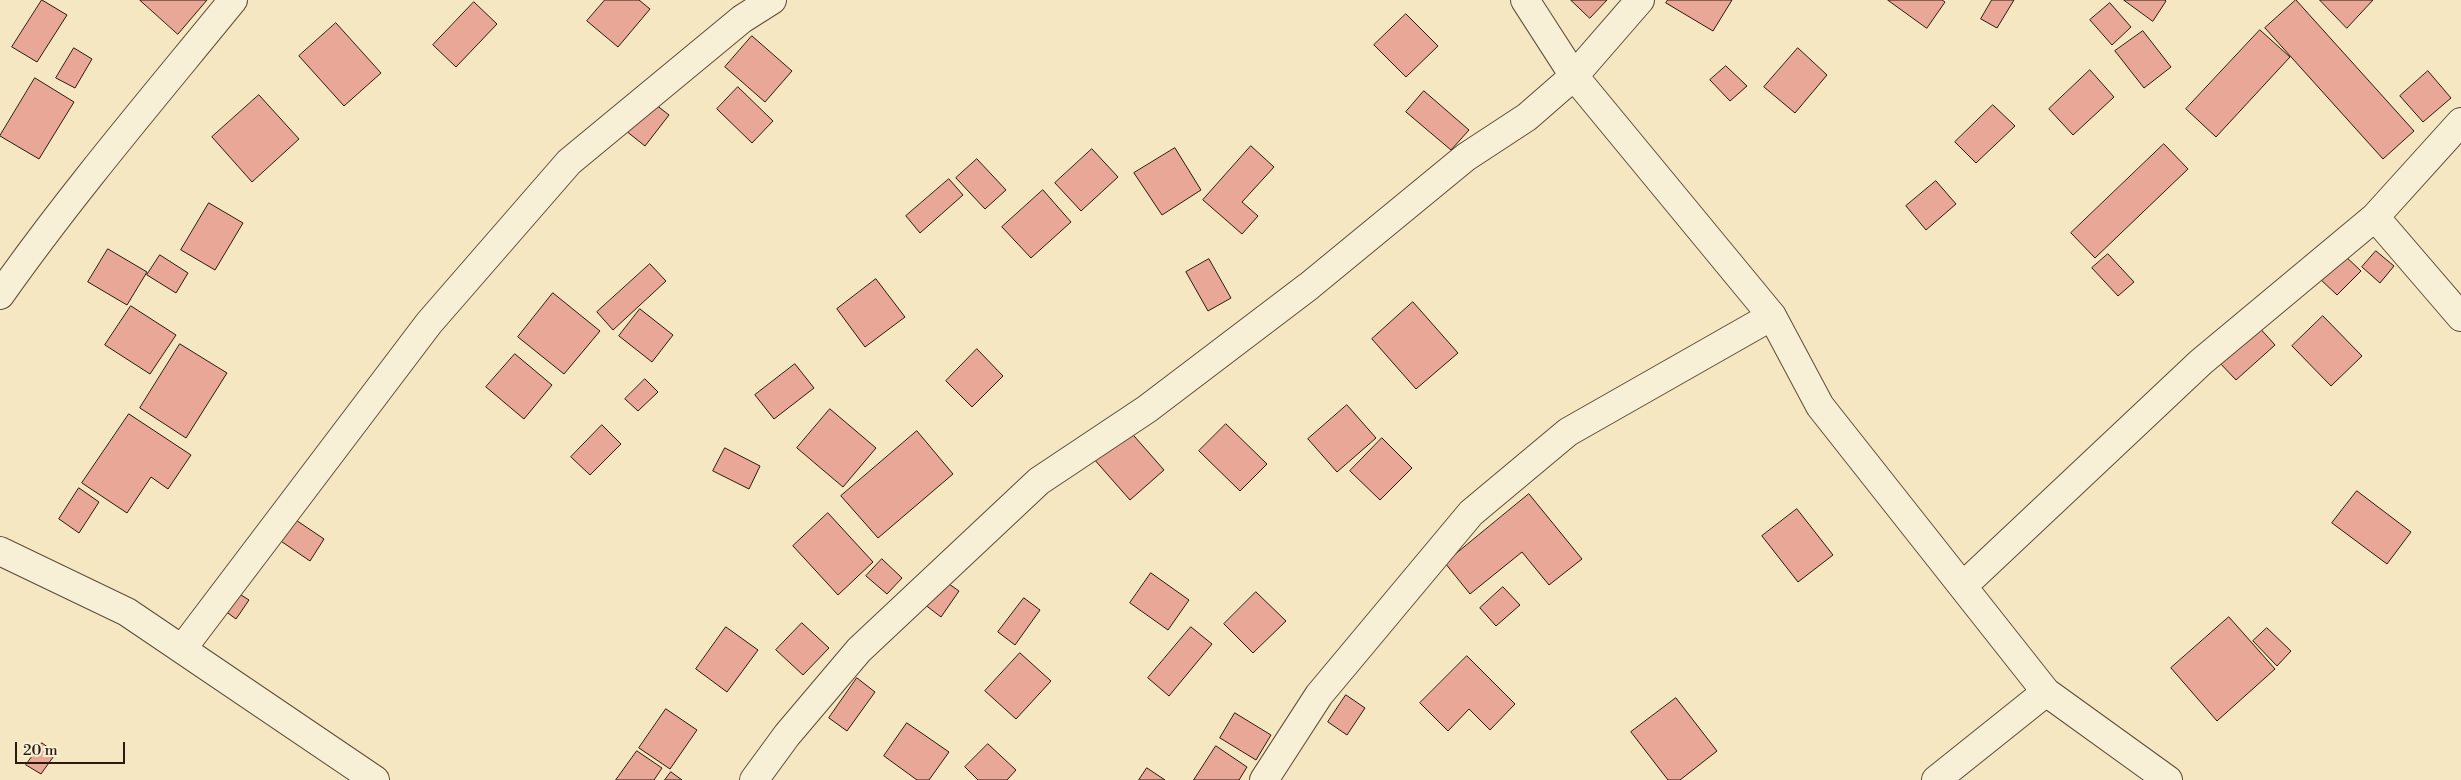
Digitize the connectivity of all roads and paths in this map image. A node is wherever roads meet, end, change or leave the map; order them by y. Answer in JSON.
{"nodes":[{"id":1,"x":233,"y":0,"type":"edge"},
{"id":2,"x":772,"y":0,"type":"edge"},
{"id":3,"x":1525,"y":0,"type":"edge"},
{"id":4,"x":1640,"y":0,"type":"edge"},
{"id":5,"x":1574,"y":76,"type":"junction"},
{"id":6,"x":2461,"y":122,"type":"edge"},
{"id":7,"x":2374,"y":217,"type":"junction"},
{"id":8,"x":0,"y":296,"type":"edge"},
{"id":9,"x":1772,"y":316,"type":"junction"},
{"id":10,"x":2461,"y":317,"type":"edge"},
{"id":11,"x":0,"y":551,"type":"edge"},
{"id":12,"x":1963,"y":586,"type":"junction"},
{"id":13,"x":182,"y":649,"type":"junction"},
{"id":14,"x":2046,"y":692,"type":"junction"},
{"id":15,"x":375,"y":780,"type":"edge"},
{"id":16,"x":754,"y":780,"type":"edge"},
{"id":17,"x":1264,"y":780,"type":"edge"},
{"id":18,"x":1936,"y":780,"type":"edge"},
{"id":19,"x":2168,"y":780,"type":"edge"}],
"edges":[{"from":1,"to":8,"type":"street"},
{"from":2,"to":13,"type":"street"},
{"from":3,"to":5,"type":"street"},
{"from":4,"to":5,"type":"street"},
{"from":5,"to":9,"type":"street"},
{"from":5,"to":16,"type":"street"},
{"from":6,"to":7,"type":"street"},
{"from":7,"to":10,"type":"street"},
{"from":7,"to":12,"type":"street"},
{"from":9,"to":12,"type":"street"},
{"from":9,"to":17,"type":"street"},
{"from":11,"to":13,"type":"street"},
{"from":12,"to":14,"type":"street"},
{"from":13,"to":15,"type":"street"},
{"from":14,"to":18,"type":"street"},
{"from":14,"to":19,"type":"street"}]}
